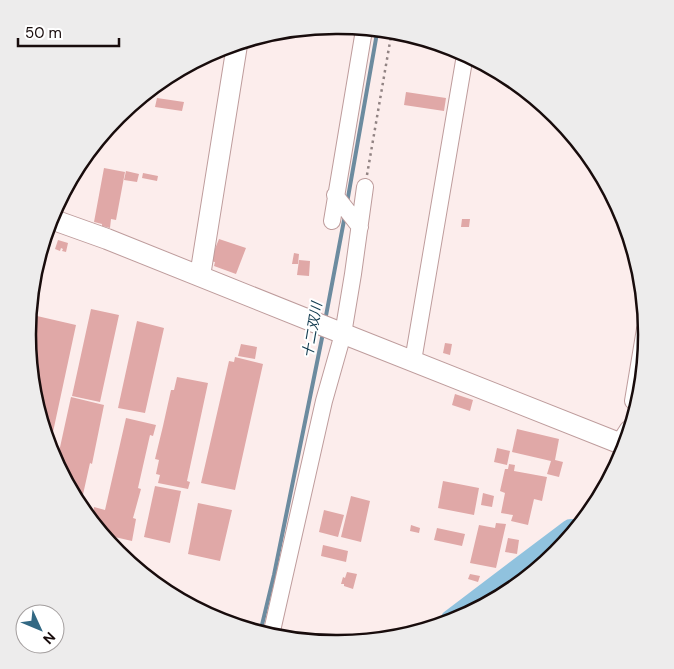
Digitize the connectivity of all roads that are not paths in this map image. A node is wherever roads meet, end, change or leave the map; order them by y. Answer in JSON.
{"nodes":[{"id":1,"x":363,"y":35,"type":"edge"},
{"id":2,"x":236,"y":52,"type":"edge"},
{"id":3,"x":464,"y":62,"type":"edge"},
{"id":4,"x":365,"y":187,"type":"road end"},
{"id":5,"x":335,"y":195,"type":"junction"},
{"id":6,"x":332,"y":221,"type":"dead end"},
{"id":7,"x":58,"y":222,"type":"edge"},
{"id":8,"x":360,"y":227,"type":"junction"},
{"id":9,"x":200,"y":276,"type":"junction"},
{"id":10,"x":332,"y":330,"type":"junction"},
{"id":11,"x":413,"y":361,"type":"junction"},
{"id":12,"x":620,"y":437,"type":"edge"},
{"id":13,"x":273,"y":628,"type":"edge"}],
"edges":[{"from":1,"to":5,"type":"street"},
{"from":2,"to":9,"type":"street"},
{"from":3,"to":11,"type":"street"},
{"from":4,"to":8,"type":"street"},
{"from":5,"to":6,"type":"street"},
{"from":5,"to":8,"type":"street"},
{"from":7,"to":9,"type":"street"},
{"from":8,"to":10,"type":"street"},
{"from":9,"to":10,"type":"street"},
{"from":10,"to":11,"type":"street"},
{"from":10,"to":13,"type":"street"},
{"from":11,"to":12,"type":"street"}]}
